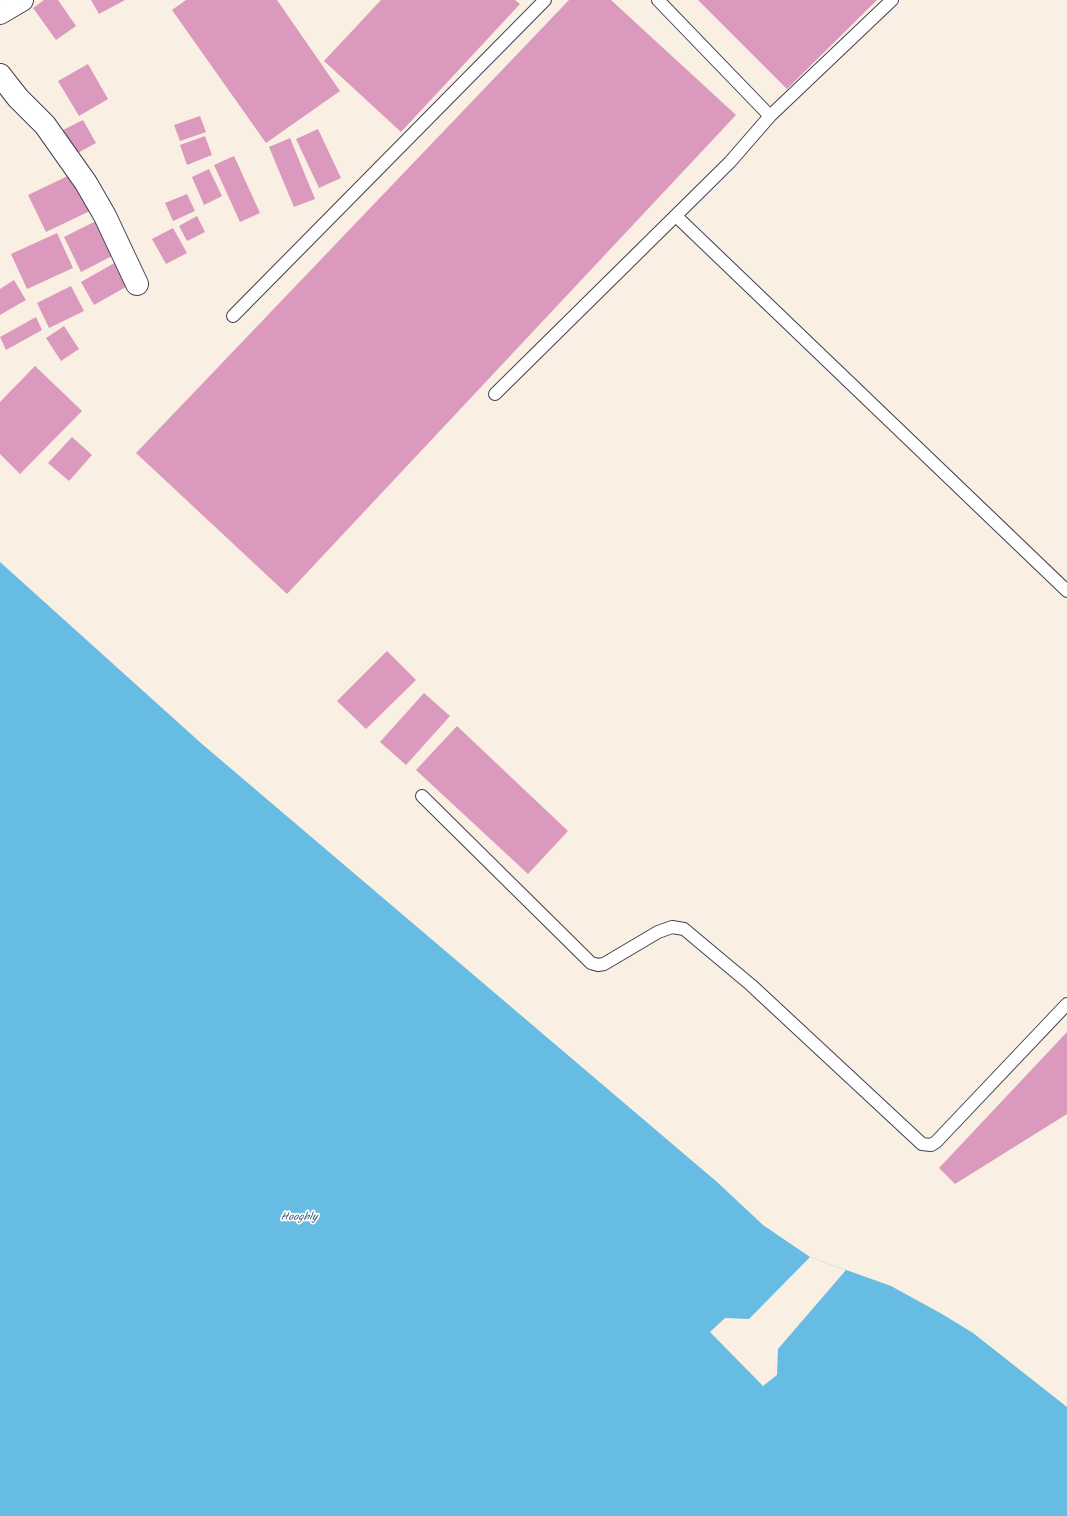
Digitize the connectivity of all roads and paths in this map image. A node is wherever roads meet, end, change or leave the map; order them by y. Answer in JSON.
{"nodes":[{"id":1,"x":22,"y":0,"type":"edge"},
{"id":2,"x":545,"y":0,"type":"edge"},
{"id":3,"x":658,"y":0,"type":"edge"},
{"id":4,"x":892,"y":0,"type":"edge"},
{"id":5,"x":0,"y":13,"type":"edge"},
{"id":6,"x":0,"y":75,"type":"edge"},
{"id":7,"x":770,"y":116,"type":"junction"},
{"id":8,"x":676,"y":216,"type":"junction"},
{"id":9,"x":137,"y":284,"type":"dead end"},
{"id":10,"x":233,"y":316,"type":"dead end"},
{"id":11,"x":495,"y":394,"type":"dead end"},
{"id":12,"x":1067,"y":591,"type":"edge"},
{"id":13,"x":422,"y":796,"type":"dead end"},
{"id":14,"x":1067,"y":1004,"type":"edge"}],
"edges":[{"from":1,"to":5,"type":"street"},
{"from":2,"to":10,"type":"lane"},
{"from":3,"to":7,"type":"lane"},
{"from":4,"to":7,"type":"lane"},
{"from":6,"to":9,"type":"street"},
{"from":7,"to":8,"type":"lane"},
{"from":8,"to":11,"type":"lane"},
{"from":8,"to":12,"type":"lane"},
{"from":13,"to":14,"type":"lane"}]}
